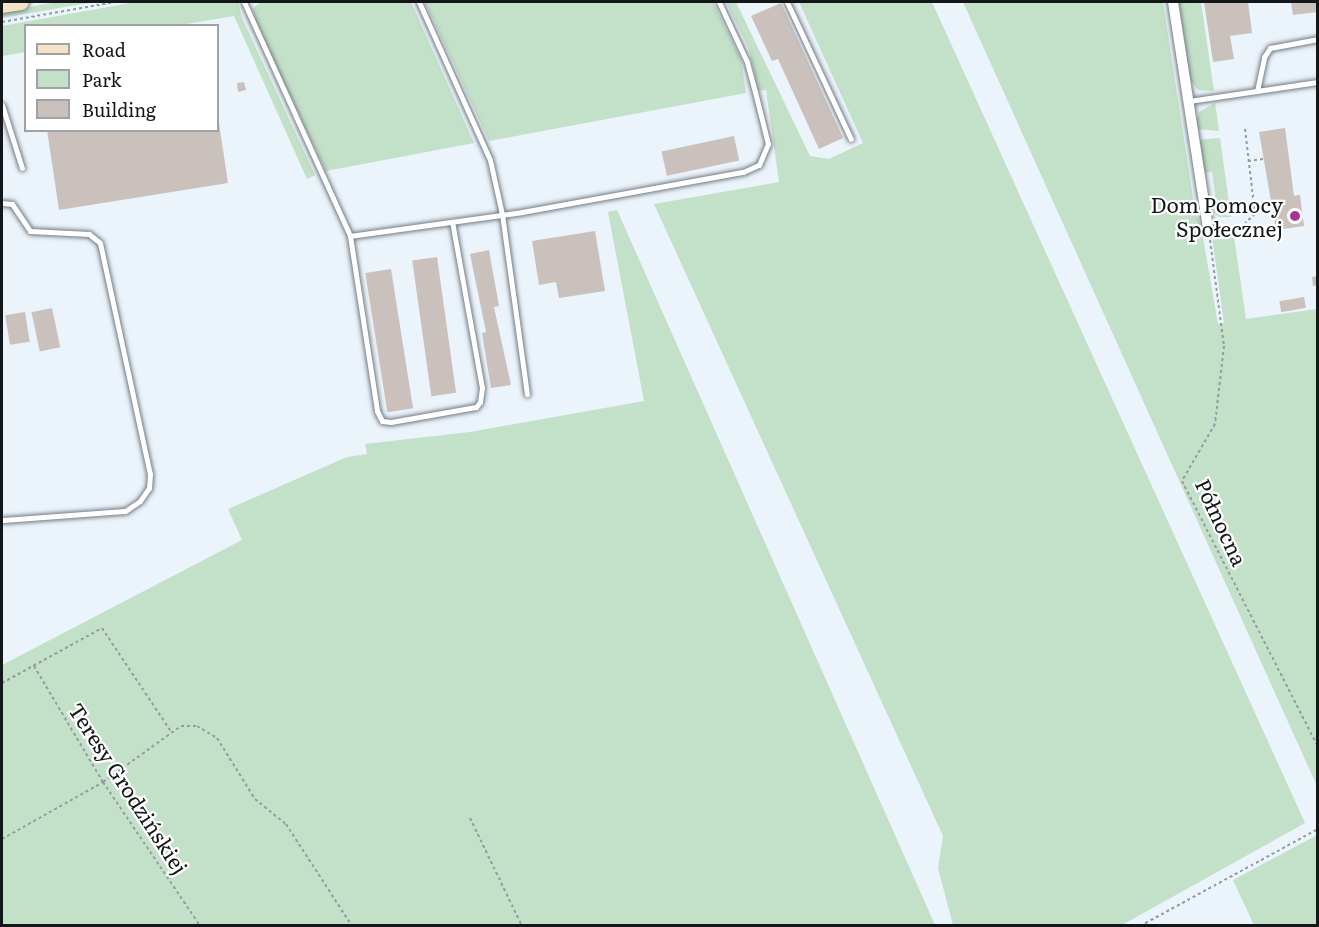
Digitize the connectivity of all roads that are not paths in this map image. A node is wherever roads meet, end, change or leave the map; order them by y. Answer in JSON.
{"nodes":[{"id":1,"x":21,"y":2,"type":"edge"},
{"id":2,"x":244,"y":2,"type":"edge"},
{"id":3,"x":419,"y":2,"type":"edge"},
{"id":4,"x":719,"y":2,"type":"edge"},
{"id":5,"x":787,"y":2,"type":"edge"},
{"id":6,"x":1173,"y":2,"type":"edge"},
{"id":7,"x":2,"y":5,"type":"edge"},
{"id":8,"x":1317,"y":39,"type":"edge"},
{"id":9,"x":1317,"y":82,"type":"edge"},
{"id":10,"x":1257,"y":92,"type":"junction"},
{"id":11,"x":1188,"y":102,"type":"junction"},
{"id":12,"x":2,"y":105,"type":"edge"},
{"id":13,"x":851,"y":138,"type":"dead end"},
{"id":14,"x":22,"y":168,"type":"dead end"},
{"id":15,"x":2,"y":203,"type":"edge"},
{"id":16,"x":502,"y":214,"type":"junction"},
{"id":17,"x":452,"y":222,"type":"junction"},
{"id":18,"x":1208,"y":228,"type":"road end"},
{"id":19,"x":350,"y":236,"type":"junction"},
{"id":20,"x":527,"y":394,"type":"dead end"},
{"id":21,"x":2,"y":520,"type":"edge"}],
"edges":[{"from":1,"to":7,"type":"street"},
{"from":2,"to":19,"type":"lane"},
{"from":3,"to":16,"type":"lane"},
{"from":4,"to":16,"type":"lane"},
{"from":5,"to":13,"type":"lane"},
{"from":6,"to":11,"type":"street"},
{"from":8,"to":10,"type":"lane"},
{"from":9,"to":10,"type":"lane"},
{"from":10,"to":11,"type":"lane"},
{"from":11,"to":18,"type":"street"},
{"from":12,"to":14,"type":"lane"},
{"from":15,"to":21,"type":"lane"},
{"from":16,"to":17,"type":"lane"},
{"from":16,"to":20,"type":"lane"},
{"from":17,"to":19,"type":"lane"},
{"from":17,"to":19,"type":"lane"}]}
